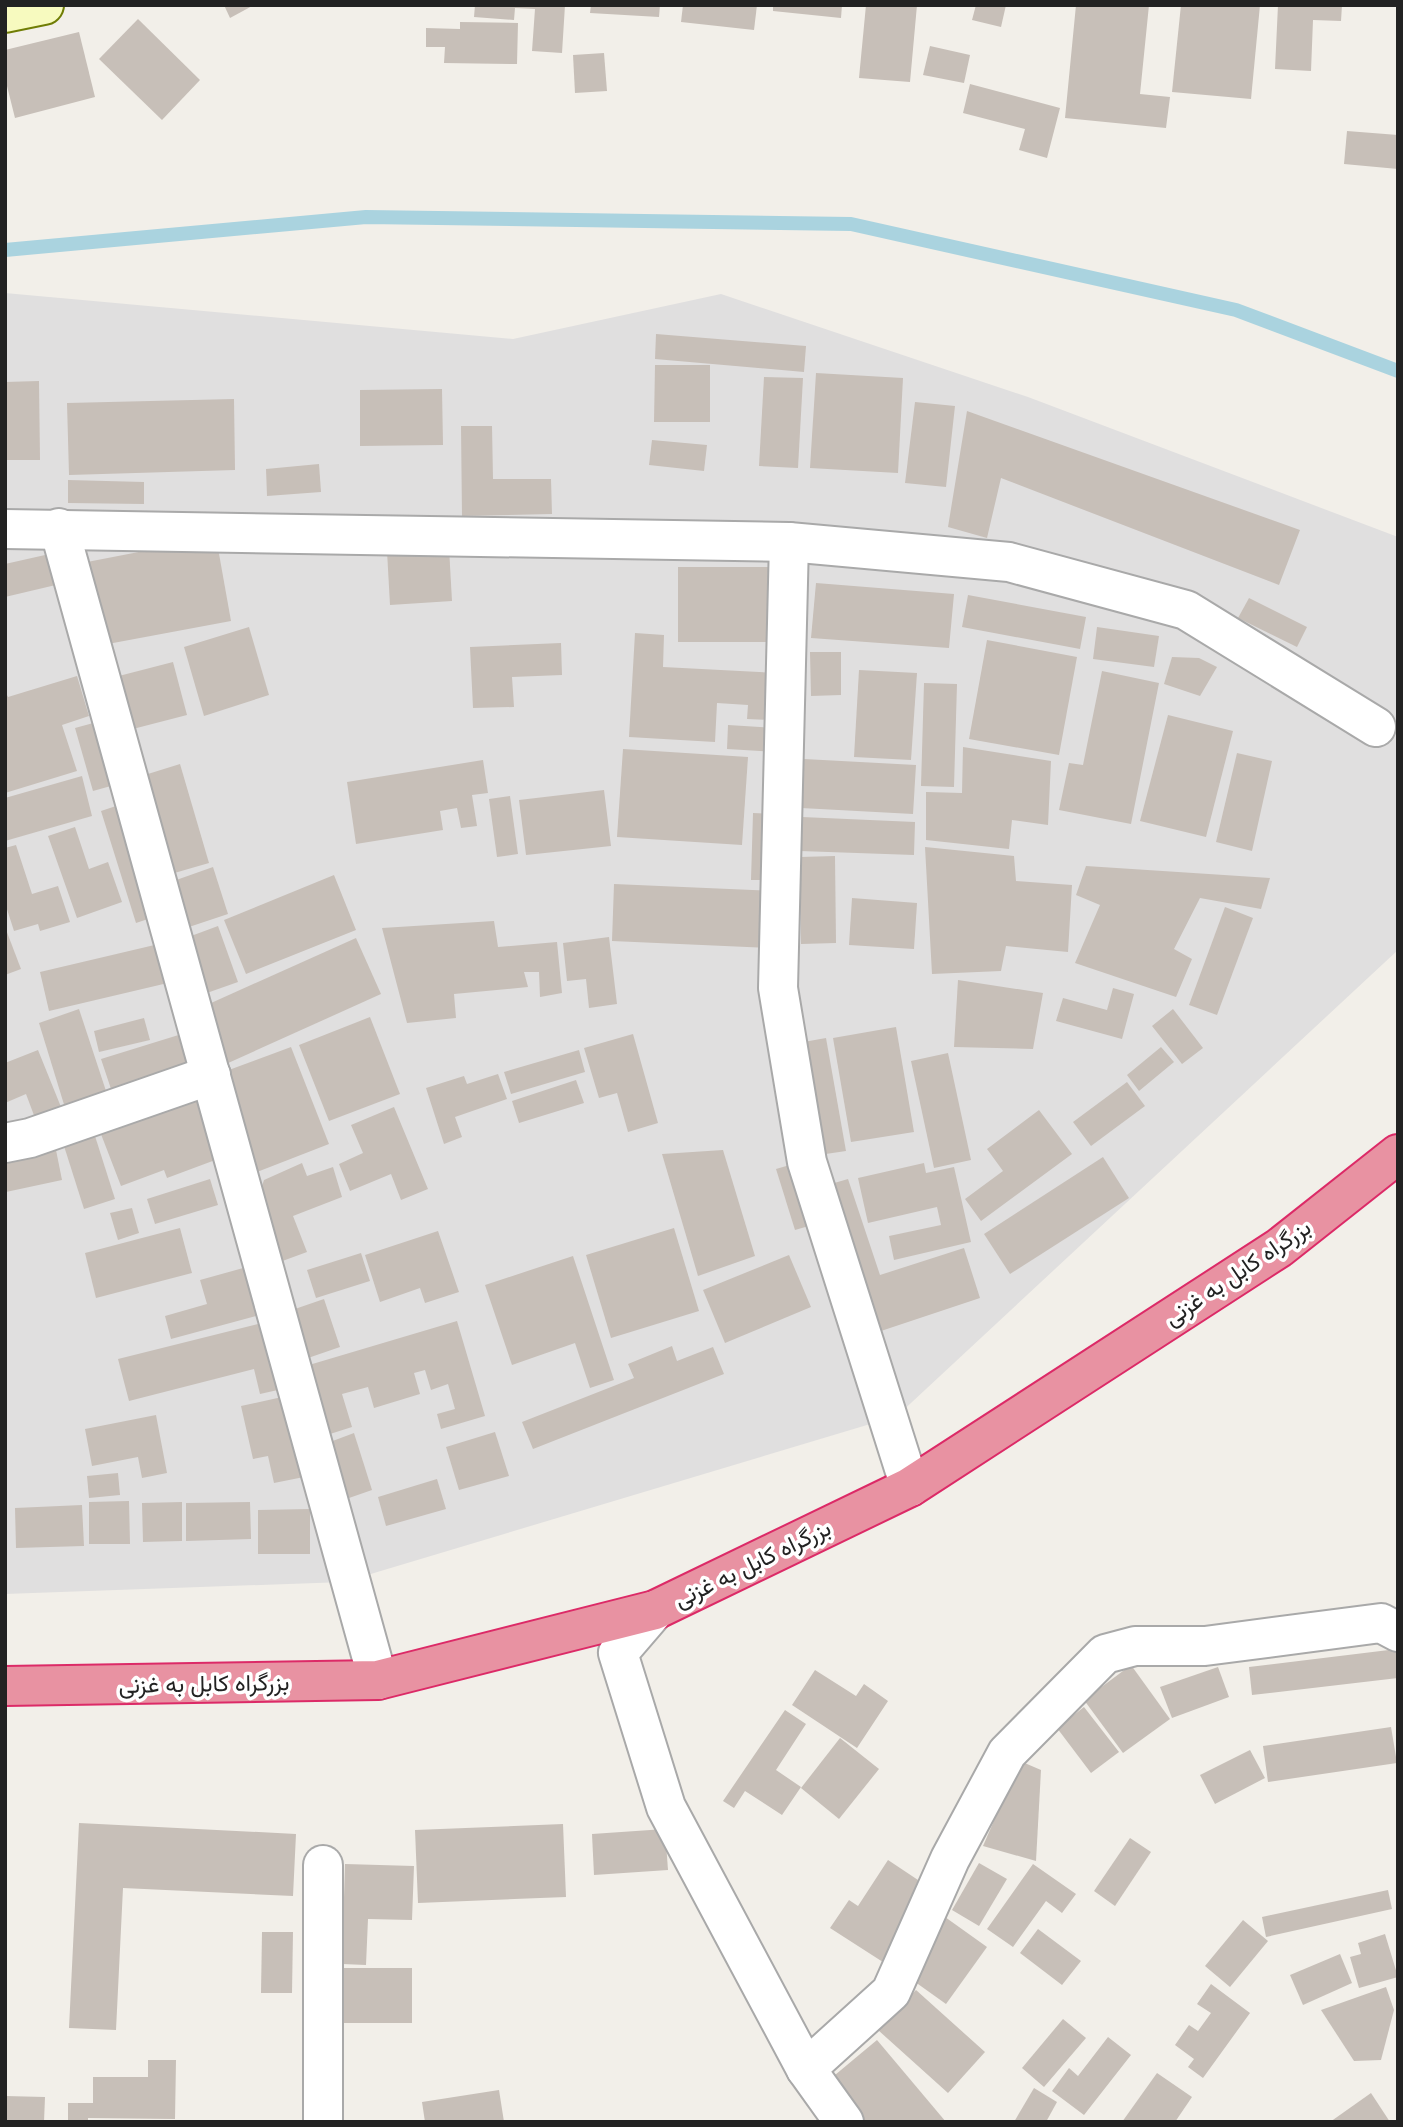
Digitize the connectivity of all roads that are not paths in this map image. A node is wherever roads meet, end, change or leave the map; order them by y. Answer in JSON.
{"nodes":[{"id":1,"x":60,"y":528,"type":"junction"},
{"id":2,"x":5,"y":529,"type":"edge"},
{"id":3,"x":789,"y":542,"type":"junction"},
{"id":4,"x":1376,"y":727,"type":"dead end"},
{"id":5,"x":211,"y":1075,"type":"junction"},
{"id":6,"x":5,"y":1143,"type":"edge"},
{"id":7,"x":1398,"y":1154,"type":"edge"},
{"id":8,"x":910,"y":1487,"type":"junction"},
{"id":9,"x":654,"y":1609,"type":"junction"},
{"id":10,"x":1398,"y":1632,"type":"edge"},
{"id":11,"x":378,"y":1680,"type":"junction"},
{"id":12,"x":5,"y":1686,"type":"edge"},
{"id":13,"x":323,"y":1865,"type":"dead end"},
{"id":14,"x":806,"y":2069,"type":"junction"},
{"id":15,"x":323,"y":2122,"type":"edge"},
{"id":16,"x":844,"y":2122,"type":"edge"}],
"edges":[{"from":1,"to":2,"type":"street"},
{"from":1,"to":3,"type":"street"},
{"from":1,"to":5,"type":"street"},
{"from":3,"to":4,"type":"street"},
{"from":3,"to":8,"type":"street"},
{"from":5,"to":6,"type":"street"},
{"from":5,"to":11,"type":"street"},
{"from":7,"to":8,"type":"highway","name":"بزرگراه کابل به غزنی"},
{"from":8,"to":9,"type":"highway","name":"بزرگراه کابل به غزنی"},
{"from":9,"to":11,"type":"highway","name":"بزرگراه کابل به غزنی"},
{"from":9,"to":14,"type":"street"},
{"from":10,"to":14,"type":"street"},
{"from":11,"to":12,"type":"highway","name":"بزرگراه کابل به غزنی"},
{"from":13,"to":15,"type":"street"},
{"from":14,"to":16,"type":"street"}]}
